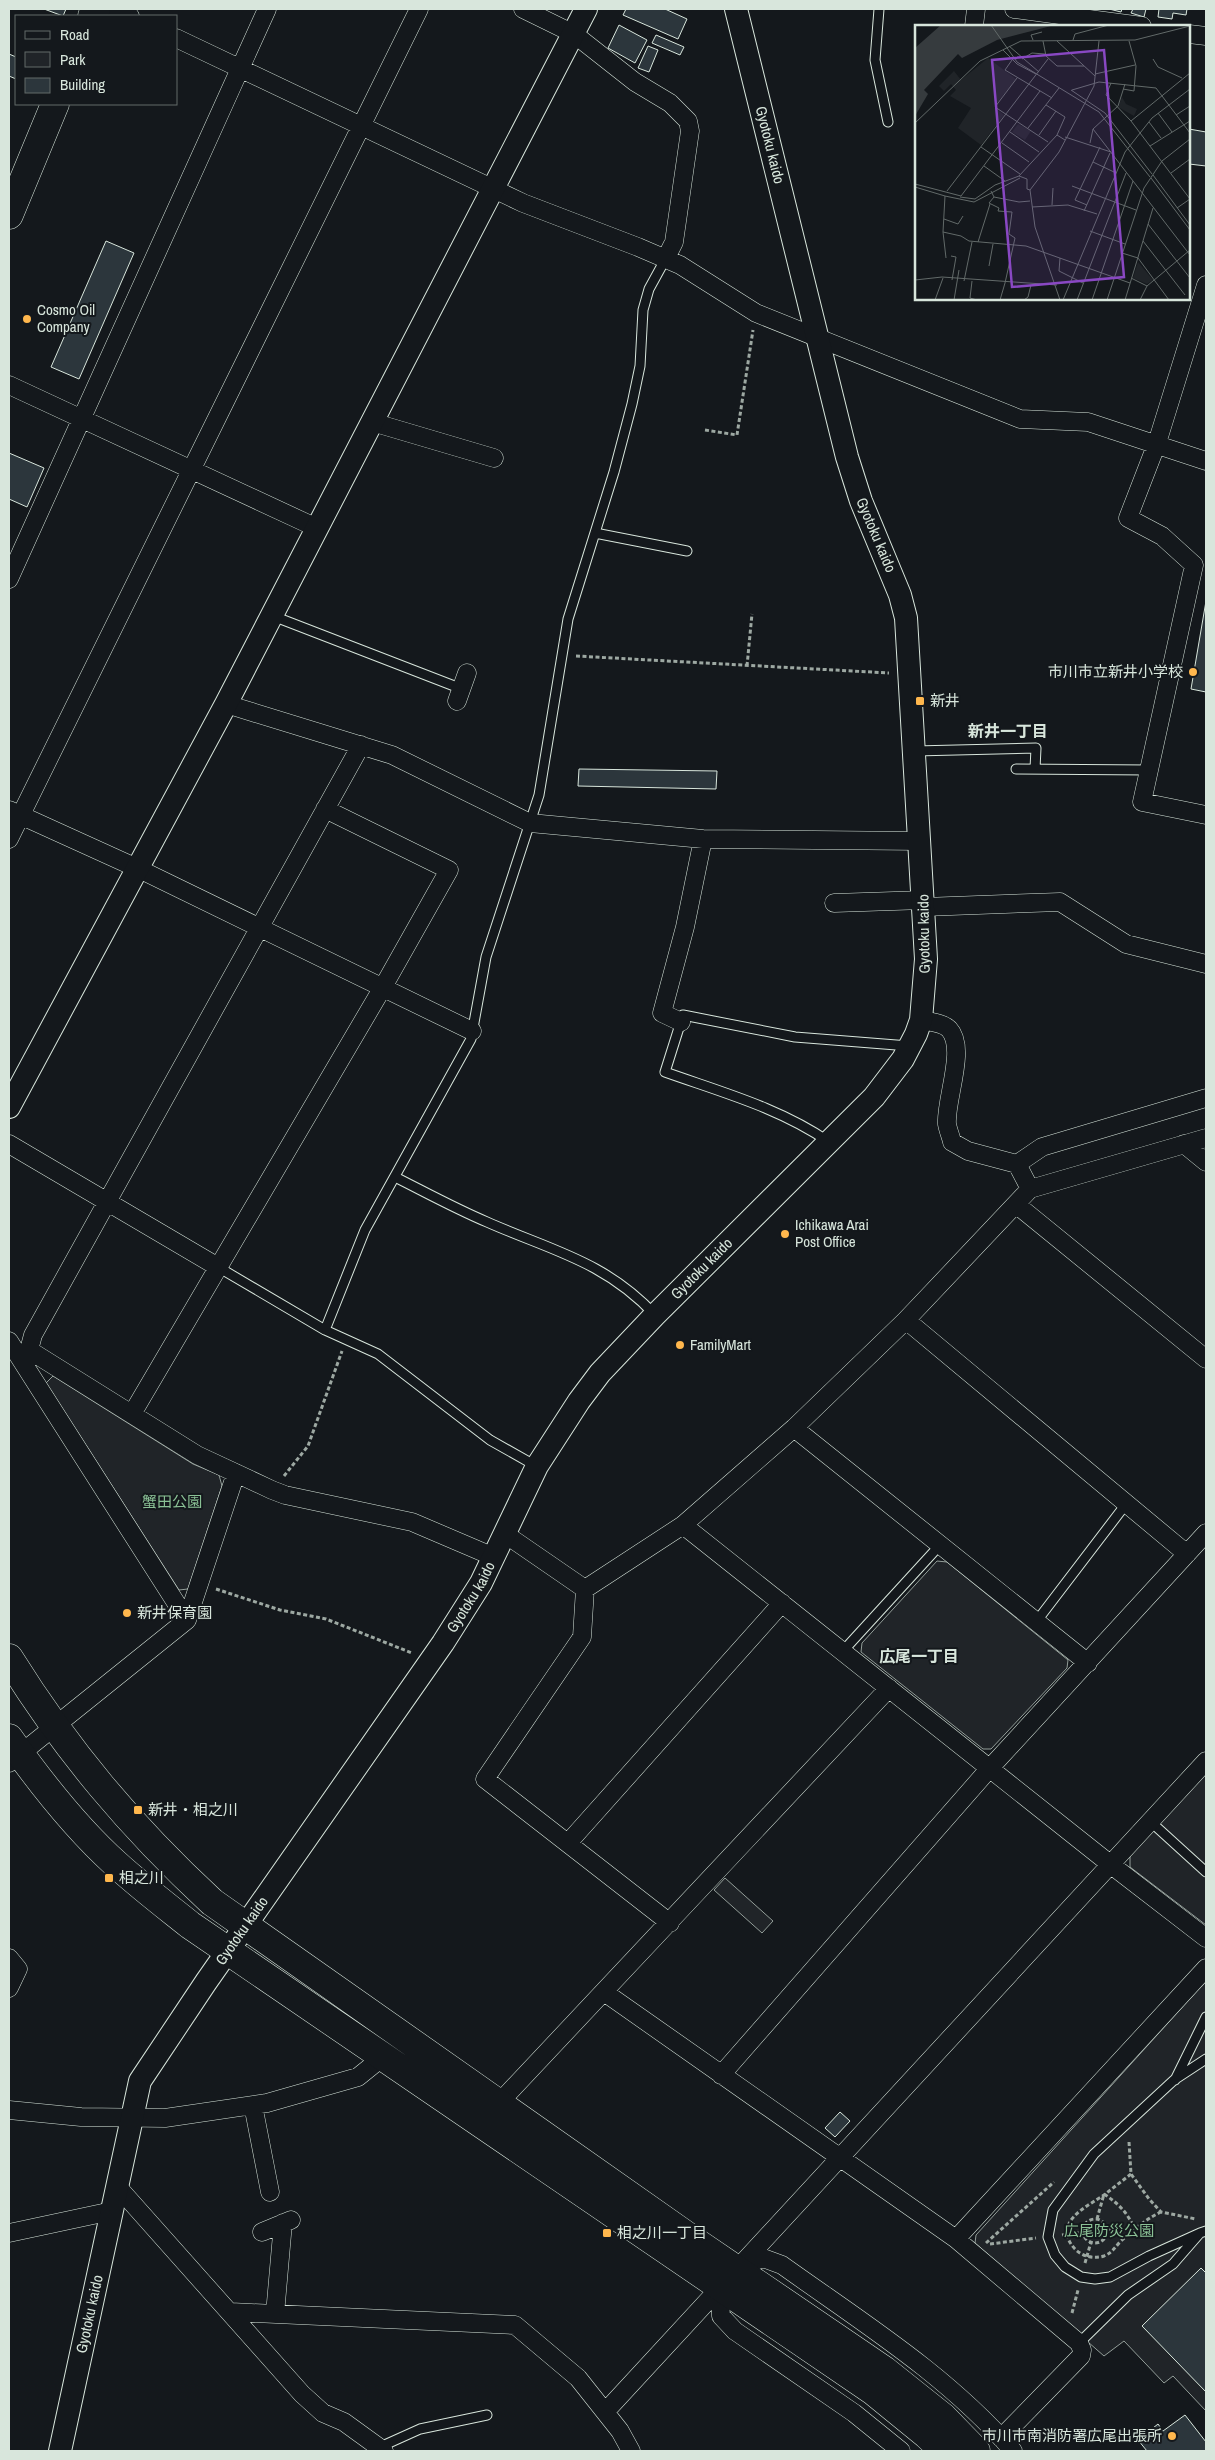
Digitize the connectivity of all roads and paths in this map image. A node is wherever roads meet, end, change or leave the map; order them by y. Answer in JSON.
{"nodes":[{"id":1,"x":114,"y":9,"type":"edge"},
{"id":2,"x":267,"y":9,"type":"edge"},
{"id":3,"x":419,"y":9,"type":"edge"},
{"id":4,"x":523,"y":9,"type":"edge"},
{"id":5,"x":586,"y":9,"type":"edge"},
{"id":6,"x":736,"y":9,"type":"edge"},
{"id":7,"x":880,"y":9,"type":"edge"},
{"id":8,"x":976,"y":9,"type":"edge"},
{"id":9,"x":1014,"y":9,"type":"edge"},
{"id":10,"x":128,"y":15,"type":"edge"},
{"id":11,"x":974,"y":25,"type":"edge"},
{"id":12,"x":1134,"y":25,"type":"edge"},
{"id":13,"x":574,"y":34,"type":"junction"},
{"id":14,"x":1190,"y":34,"type":"edge"},
{"id":15,"x":1206,"y":36,"type":"edge"},
{"id":16,"x":178,"y":39,"type":"edge"},
{"id":17,"x":240,"y":69,"type":"junction"},
{"id":18,"x":56,"y":105,"type":"edge"},
{"id":19,"x":888,"y":122,"type":"dead end"},
{"id":20,"x":361,"y":126,"type":"junction"},
{"id":21,"x":492,"y":189,"type":"junction"},
{"id":22,"x":9,"y":215,"type":"edge"},
{"id":23,"x":666,"y":258,"type":"junction"},
{"id":24,"x":1206,"y":286,"type":"edge"},
{"id":25,"x":756,"y":312,"type":"junction"},
{"id":26,"x":819,"y":338,"type":"junction"},
{"id":27,"x":9,"y":385,"type":"edge"},
{"id":28,"x":81,"y":419,"type":"junction"},
{"id":29,"x":372,"y":422,"type":"junction"},
{"id":30,"x":705,"y":430,"type":"dead end"},
{"id":31,"x":1157,"y":443,"type":"junction"},
{"id":32,"x":494,"y":458,"type":"dead end"},
{"id":33,"x":1206,"y":461,"type":"edge"},
{"id":34,"x":191,"y":470,"type":"junction"},
{"id":35,"x":317,"y":528,"type":"junction"},
{"id":36,"x":595,"y":533,"type":"junction"},
{"id":37,"x":687,"y":551,"type":"dead end"},
{"id":38,"x":9,"y":579,"type":"edge"},
{"id":39,"x":752,"y":614,"type":"dead end"},
{"id":40,"x":272,"y":616,"type":"junction"},
{"id":41,"x":560,"y":655,"type":"junction"},
{"id":42,"x":747,"y":666,"type":"junction"},
{"id":43,"x":910,"y":673,"type":"junction"},
{"id":44,"x":462,"y":688,"type":"dead end"},
{"id":45,"x":226,"y":704,"type":"junction"},
{"id":46,"x":361,"y":745,"type":"junction"},
{"id":47,"x":914,"y":751,"type":"junction"},
{"id":48,"x":1016,"y":769,"type":"dead end"},
{"id":49,"x":1035,"y":769,"type":"junction"},
{"id":50,"x":1149,"y":770,"type":"junction"},
{"id":51,"x":326,"y":809,"type":"junction"},
{"id":52,"x":14,"y":813,"type":"edge"},
{"id":53,"x":1206,"y":815,"type":"edge"},
{"id":54,"x":530,"y":823,"type":"junction"},
{"id":55,"x":9,"y":839,"type":"edge"},
{"id":56,"x":703,"y":839,"type":"junction"},
{"id":57,"x":920,"y":841,"type":"junction"},
{"id":58,"x":139,"y":869,"type":"junction"},
{"id":59,"x":834,"y":903,"type":"dead end"},
{"id":60,"x":924,"y":903,"type":"junction"},
{"id":61,"x":260,"y":928,"type":"junction"},
{"id":62,"x":1206,"y":964,"type":"edge"},
{"id":63,"x":383,"y":987,"type":"junction"},
{"id":64,"x":920,"y":1020,"type":"junction"},
{"id":65,"x":680,"y":1022,"type":"junction"},
{"id":66,"x":472,"y":1031,"type":"junction"},
{"id":67,"x":910,"y":1046,"type":"junction"},
{"id":68,"x":1206,"y":1098,"type":"edge"},
{"id":69,"x":9,"y":1107,"type":"edge"},
{"id":70,"x":1206,"y":1138,"type":"edge"},
{"id":71,"x":829,"y":1142,"type":"junction"},
{"id":72,"x":9,"y":1144,"type":"edge"},
{"id":73,"x":1184,"y":1144,"type":"junction"},
{"id":74,"x":1206,"y":1162,"type":"edge"},
{"id":75,"x":1017,"y":1164,"type":"junction"},
{"id":76,"x":394,"y":1177,"type":"junction"},
{"id":77,"x":1030,"y":1189,"type":"junction"},
{"id":78,"x":108,"y":1202,"type":"junction"},
{"id":79,"x":1017,"y":1205,"type":"junction"},
{"id":80,"x":218,"y":1267,"type":"junction"},
{"id":81,"x":655,"y":1315,"type":"junction"},
{"id":82,"x":906,"y":1320,"type":"junction"},
{"id":83,"x":325,"y":1330,"type":"junction"},
{"id":84,"x":346,"y":1339,"type":"junction"},
{"id":85,"x":9,"y":1341,"type":"edge"},
{"id":86,"x":24,"y":1353,"type":"junction"},
{"id":87,"x":1206,"y":1359,"type":"edge"},
{"id":88,"x":132,"y":1414,"type":"junction"},
{"id":89,"x":794,"y":1428,"type":"junction"},
{"id":90,"x":537,"y":1466,"type":"junction"},
{"id":91,"x":236,"y":1473,"type":"junction"},
{"id":92,"x":272,"y":1490,"type":"junction"},
{"id":93,"x":1126,"y":1504,"type":"junction"},
{"id":94,"x":683,"y":1524,"type":"junction"},
{"id":95,"x":1206,"y":1533,"type":"edge"},
{"id":96,"x":505,"y":1534,"type":"junction"},
{"id":97,"x":940,"y":1545,"type":"junction"},
{"id":98,"x":1187,"y":1554,"type":"junction"},
{"id":99,"x":494,"y":1557,"type":"junction"},
{"id":100,"x":199,"y":1584,"type":"junction"},
{"id":101,"x":585,"y":1590,"type":"junction"},
{"id":102,"x":782,"y":1603,"type":"junction"},
{"id":103,"x":187,"y":1620,"type":"junction"},
{"id":104,"x":1036,"y":1622,"type":"junction"},
{"id":105,"x":843,"y":1651,"type":"junction"},
{"id":106,"x":9,"y":1658,"type":"edge"},
{"id":107,"x":431,"y":1661,"type":"junction"},
{"id":108,"x":1088,"y":1663,"type":"junction"},
{"id":109,"x":889,"y":1688,"type":"junction"},
{"id":110,"x":54,"y":1728,"type":"junction"},
{"id":111,"x":13,"y":1752,"type":"edge"},
{"id":112,"x":1206,"y":1762,"type":"edge"},
{"id":113,"x":989,"y":1769,"type":"junction"},
{"id":114,"x":1151,"y":1822,"type":"junction"},
{"id":115,"x":568,"y":1843,"type":"junction"},
{"id":116,"x":1110,"y":1864,"type":"junction"},
{"id":117,"x":1206,"y":1872,"type":"edge"},
{"id":118,"x":670,"y":1923,"type":"junction"},
{"id":119,"x":245,"y":1927,"type":"junction"},
{"id":120,"x":1206,"y":1938,"type":"edge"},
{"id":121,"x":227,"y":1952,"type":"junction"},
{"id":122,"x":9,"y":1958,"type":"edge"},
{"id":123,"x":1206,"y":1968,"type":"edge"},
{"id":124,"x":9,"y":1988,"type":"edge"},
{"id":125,"x":604,"y":1992,"type":"junction"},
{"id":126,"x":1206,"y":2017,"type":"edge"},
{"id":127,"x":384,"y":2056,"type":"junction"},
{"id":128,"x":1206,"y":2059,"type":"edge"},
{"id":129,"x":721,"y":2076,"type":"junction"},
{"id":130,"x":1174,"y":2080,"type":"junction"},
{"id":131,"x":498,"y":2104,"type":"junction"},
{"id":132,"x":253,"y":2105,"type":"junction"},
{"id":133,"x":9,"y":2110,"type":"edge"},
{"id":134,"x":131,"y":2118,"type":"junction"},
{"id":135,"x":1130,"y":2120,"type":"junction"},
{"id":136,"x":839,"y":2158,"type":"junction"},
{"id":137,"x":1131,"y":2174,"type":"junction"},
{"id":138,"x":1055,"y":2181,"type":"dead end"},
{"id":139,"x":117,"y":2186,"type":"junction"},
{"id":140,"x":270,"y":2192,"type":"dead end"},
{"id":141,"x":1104,"y":2194,"type":"junction"},
{"id":142,"x":112,"y":2211,"type":"junction"},
{"id":143,"x":1162,"y":2212,"type":"junction"},
{"id":144,"x":1098,"y":2219,"type":"junction"},
{"id":145,"x":1199,"y":2220,"type":"dead end"},
{"id":146,"x":1107,"y":2229,"type":"junction"},
{"id":147,"x":1135,"y":2230,"type":"junction"},
{"id":148,"x":262,"y":2232,"type":"dead end"},
{"id":149,"x":1203,"y":2232,"type":"edge"},
{"id":150,"x":9,"y":2233,"type":"edge"},
{"id":151,"x":956,"y":2239,"type":"junction"},
{"id":152,"x":984,"y":2245,"type":"dead end"},
{"id":153,"x":728,"y":2277,"type":"junction"},
{"id":154,"x":231,"y":2312,"type":"junction"},
{"id":155,"x":275,"y":2314,"type":"junction"},
{"id":156,"x":1079,"y":2343,"type":"junction"},
{"id":157,"x":860,"y":2368,"type":"junction"},
{"id":158,"x":606,"y":2411,"type":"junction"},
{"id":159,"x":487,"y":2415,"type":"dead end"},
{"id":160,"x":1001,"y":2438,"type":"junction"},
{"id":161,"x":891,"y":2448,"type":"edge"},
{"id":162,"x":382,"y":2449,"type":"edge"},
{"id":163,"x":60,"y":2451,"type":"edge"},
{"id":164,"x":631,"y":2451,"type":"edge"},
{"id":165,"x":944,"y":2451,"type":"edge"},
{"id":166,"x":976,"y":2451,"type":"edge"},
{"id":167,"x":1013,"y":2451,"type":"edge"}],
"edges":[{"from":1,"to":10,"type":"street"},
{"from":2,"to":17,"type":"street"},
{"from":3,"to":20,"type":"street"},
{"from":4,"to":13,"type":"street"},
{"from":5,"to":13,"type":"street"},
{"from":6,"to":26,"type":"street","name":"Gyotoku kaido"},
{"from":7,"to":19,"type":"lane"},
{"from":8,"to":11,"type":"street"},
{"from":9,"to":12,"type":"street"},
{"from":13,"to":21,"type":"street"},
{"from":13,"to":23,"type":"street"},
{"from":14,"to":15,"type":"street"},
{"from":16,"to":17,"type":"street"},
{"from":17,"to":20,"type":"street"},
{"from":17,"to":28,"type":"street"},
{"from":18,"to":22,"type":"main road"},
{"from":20,"to":21,"type":"street"},
{"from":20,"to":34,"type":"street"},
{"from":21,"to":23,"type":"street"},
{"from":21,"to":29,"type":"street"},
{"from":23,"to":25,"type":"street"},
{"from":23,"to":36,"type":"lane"},
{"from":24,"to":31,"type":"street"},
{"from":25,"to":26,"type":"street"},
{"from":25,"to":30,"type":"path"},
{"from":26,"to":31,"type":"street"},
{"from":26,"to":43,"type":"street","name":"Gyotoku kaido"},
{"from":27,"to":28,"type":"street"},
{"from":28,"to":34,"type":"street"},
{"from":28,"to":38,"type":"street"},
{"from":29,"to":32,"type":"street"},
{"from":29,"to":35,"type":"street"},
{"from":31,"to":33,"type":"street"},
{"from":31,"to":50,"type":"street"},
{"from":34,"to":35,"type":"street"},
{"from":34,"to":52,"type":"street"},
{"from":35,"to":40,"type":"street"},
{"from":36,"to":37,"type":"lane"},
{"from":36,"to":41,"type":"lane"},
{"from":39,"to":42,"type":"path"},
{"from":40,"to":44,"type":"lane"},
{"from":40,"to":45,"type":"street"},
{"from":41,"to":42,"type":"path"},
{"from":41,"to":54,"type":"lane"},
{"from":42,"to":43,"type":"path"},
{"from":43,"to":47,"type":"street","name":"Gyotoku kaido"},
{"from":45,"to":46,"type":"street"},
{"from":45,"to":58,"type":"street"},
{"from":46,"to":51,"type":"street"},
{"from":46,"to":54,"type":"street"},
{"from":47,"to":49,"type":"lane"},
{"from":47,"to":57,"type":"street","name":"Gyotoku kaido"},
{"from":48,"to":49,"type":"lane"},
{"from":49,"to":50,"type":"lane"},
{"from":50,"to":53,"type":"street"},
{"from":51,"to":61,"type":"street"},
{"from":51,"to":63,"type":"street"},
{"from":52,"to":55,"type":"street"},
{"from":52,"to":58,"type":"street"},
{"from":54,"to":56,"type":"street"},
{"from":54,"to":66,"type":"lane"},
{"from":56,"to":57,"type":"street"},
{"from":56,"to":65,"type":"street"},
{"from":57,"to":60,"type":"street","name":"Gyotoku kaido"},
{"from":58,"to":61,"type":"street"},
{"from":58,"to":69,"type":"street"},
{"from":59,"to":60,"type":"street"},
{"from":60,"to":62,"type":"street"},
{"from":60,"to":64,"type":"street","name":"Gyotoku kaido"},
{"from":61,"to":63,"type":"street"},
{"from":61,"to":78,"type":"street"},
{"from":63,"to":66,"type":"street"},
{"from":63,"to":80,"type":"street"},
{"from":64,"to":67,"type":"street","name":"Gyotoku kaido"},
{"from":64,"to":75,"type":"street"},
{"from":65,"to":67,"type":"lane"},
{"from":65,"to":71,"type":"lane"},
{"from":66,"to":76,"type":"lane"},
{"from":67,"to":71,"type":"street","name":"Gyotoku kaido"},
{"from":68,"to":75,"type":"street"},
{"from":70,"to":73,"type":"street"},
{"from":71,"to":81,"type":"street","name":"Gyotoku kaido"},
{"from":72,"to":78,"type":"street"},
{"from":73,"to":74,"type":"street"},
{"from":73,"to":77,"type":"street"},
{"from":75,"to":77,"type":"street"},
{"from":76,"to":81,"type":"lane"},
{"from":76,"to":83,"type":"lane"},
{"from":77,"to":79,"type":"street"},
{"from":78,"to":80,"type":"street"},
{"from":78,"to":86,"type":"street"},
{"from":79,"to":82,"type":"street"},
{"from":79,"to":87,"type":"street"},
{"from":80,"to":83,"type":"lane"},
{"from":80,"to":88,"type":"street"},
{"from":81,"to":90,"type":"street","name":"Gyotoku kaido"},
{"from":82,"to":89,"type":"street"},
{"from":82,"to":93,"type":"street"},
{"from":83,"to":84,"type":"lane"},
{"from":84,"to":90,"type":"lane"},
{"from":84,"to":92,"type":"path"},
{"from":85,"to":86,"type":"street"},
{"from":86,"to":88,"type":"street"},
{"from":86,"to":103,"type":"street"},
{"from":88,"to":91,"type":"street"},
{"from":89,"to":94,"type":"street"},
{"from":89,"to":97,"type":"street"},
{"from":90,"to":96,"type":"street","name":"Gyotoku kaido"},
{"from":91,"to":92,"type":"street"},
{"from":91,"to":100,"type":"street"},
{"from":92,"to":99,"type":"street"},
{"from":93,"to":98,"type":"street"},
{"from":93,"to":104,"type":"lane"},
{"from":94,"to":101,"type":"street"},
{"from":94,"to":102,"type":"street"},
{"from":95,"to":98,"type":"street"},
{"from":96,"to":99,"type":"street","name":"Gyotoku kaido"},
{"from":96,"to":101,"type":"street"},
{"from":97,"to":104,"type":"street"},
{"from":97,"to":105,"type":"lane"},
{"from":98,"to":108,"type":"street"},
{"from":99,"to":107,"type":"street","name":"Gyotoku kaido"},
{"from":100,"to":103,"type":"street"},
{"from":100,"to":107,"type":"path"},
{"from":101,"to":115,"type":"street"},
{"from":102,"to":105,"type":"street"},
{"from":102,"to":115,"type":"street"},
{"from":103,"to":110,"type":"street"},
{"from":104,"to":108,"type":"street"},
{"from":105,"to":109,"type":"street"},
{"from":106,"to":110,"type":"main road"},
{"from":107,"to":119,"type":"street","name":"Gyotoku kaido"},
{"from":108,"to":113,"type":"street"},
{"from":109,"to":113,"type":"street"},
{"from":109,"to":118,"type":"street"},
{"from":110,"to":111,"type":"street"},
{"from":110,"to":119,"type":"main road"},
{"from":111,"to":121,"type":"main road"},
{"from":112,"to":114,"type":"street"},
{"from":113,"to":116,"type":"street"},
{"from":113,"to":129,"type":"street"},
{"from":114,"to":116,"type":"street"},
{"from":114,"to":117,"type":"lane"},
{"from":115,"to":118,"type":"street"},
{"from":116,"to":120,"type":"street"},
{"from":116,"to":136,"type":"street"},
{"from":118,"to":125,"type":"street"},
{"from":119,"to":121,"type":"street","name":"Gyotoku kaido"},
{"from":119,"to":131,"type":"main road"},
{"from":121,"to":127,"type":"main road"},
{"from":121,"to":134,"type":"street","name":"Gyotoku kaido"},
{"from":122,"to":124,"type":"street"},
{"from":123,"to":151,"type":"street"},
{"from":125,"to":129,"type":"street"},
{"from":125,"to":131,"type":"street"},
{"from":126,"to":130,"type":"lane"},
{"from":127,"to":132,"type":"street"},
{"from":127,"to":153,"type":"main road"},
{"from":128,"to":130,"type":"lane"},
{"from":129,"to":136,"type":"street"},
{"from":130,"to":135,"type":"lane"},
{"from":131,"to":153,"type":"main road"},
{"from":132,"to":134,"type":"street"},
{"from":132,"to":140,"type":"street"},
{"from":133,"to":134,"type":"street"},
{"from":134,"to":139,"type":"street","name":"Gyotoku kaido"},
{"from":135,"to":137,"type":"path"},
{"from":135,"to":149,"type":"lane"},
{"from":136,"to":151,"type":"street"},
{"from":136,"to":153,"type":"street"},
{"from":137,"to":141,"type":"path"},
{"from":137,"to":143,"type":"path"},
{"from":138,"to":152,"type":"path"},
{"from":139,"to":142,"type":"street","name":"Gyotoku kaido"},
{"from":139,"to":154,"type":"street"},
{"from":141,"to":144,"type":"path"},
{"from":141,"to":147,"type":"path"},
{"from":141,"to":147,"type":"path"},
{"from":142,"to":150,"type":"street"},
{"from":142,"to":163,"type":"street","name":"Gyotoku kaido"},
{"from":143,"to":145,"type":"path"},
{"from":143,"to":147,"type":"path"},
{"from":144,"to":146,"type":"path"},
{"from":144,"to":146,"type":"path"},
{"from":146,"to":147,"type":"path"},
{"from":148,"to":155,"type":"street"},
{"from":149,"to":156,"type":"lane"},
{"from":151,"to":156,"type":"street"},
{"from":153,"to":157,"type":"main road"},
{"from":153,"to":158,"type":"street"},
{"from":153,"to":160,"type":"street"},
{"from":153,"to":161,"type":"street"},
{"from":154,"to":155,"type":"street"},
{"from":154,"to":162,"type":"street"},
{"from":155,"to":158,"type":"street"},
{"from":156,"to":160,"type":"street"},
{"from":157,"to":165,"type":"main road"},
{"from":157,"to":166,"type":"main road"},
{"from":158,"to":164,"type":"street"},
{"from":159,"to":162,"type":"lane"},
{"from":160,"to":167,"type":"street"}]}
